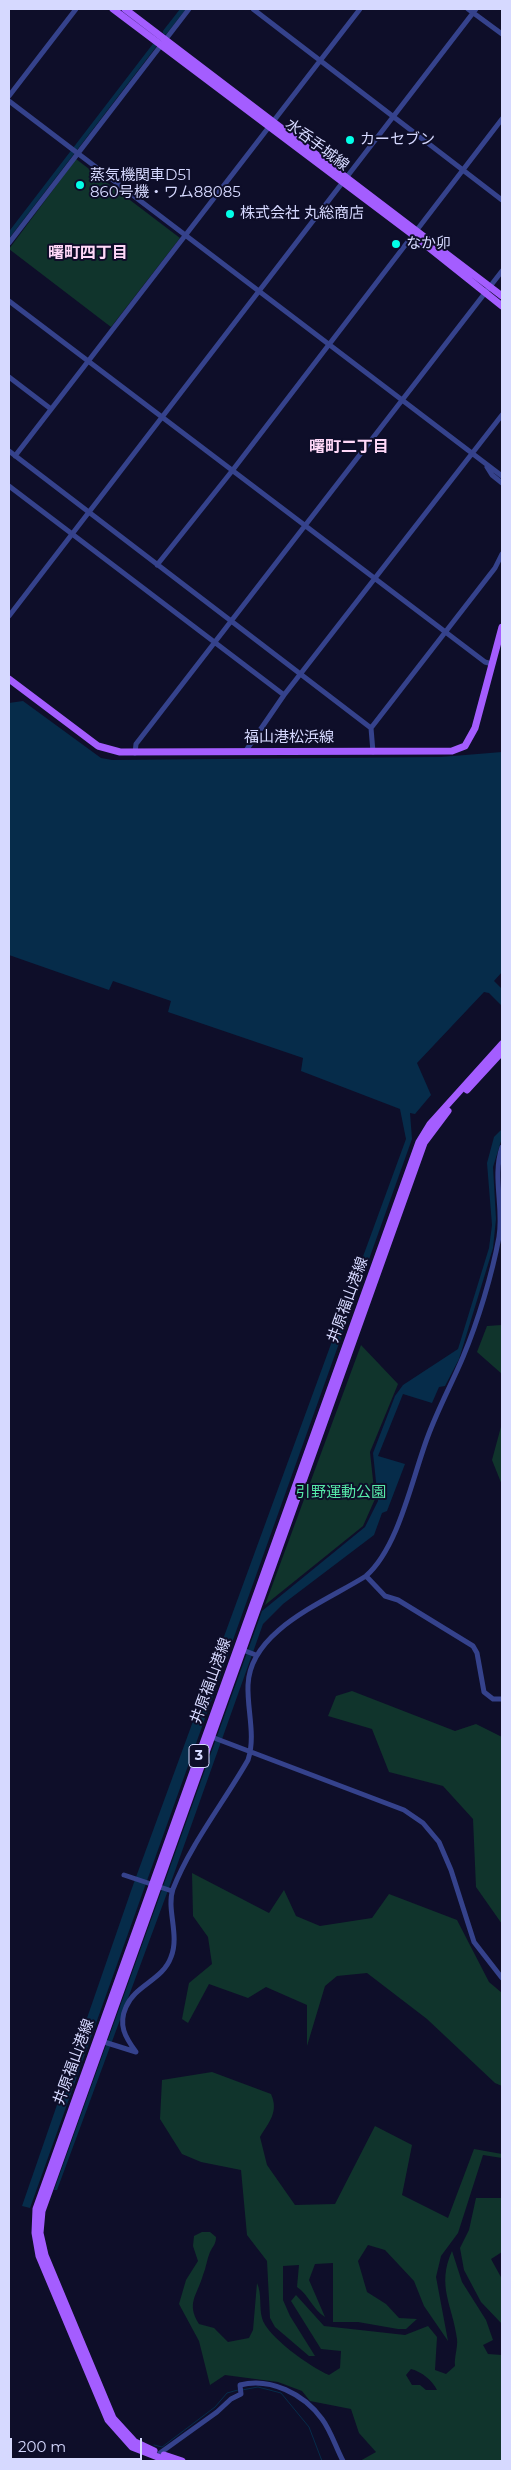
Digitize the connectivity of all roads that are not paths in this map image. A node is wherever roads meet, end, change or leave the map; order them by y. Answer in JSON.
{"nodes":[{"id":1,"x":76,"y":9,"type":"edge"},
{"id":2,"x":113,"y":9,"type":"edge"},
{"id":3,"x":125,"y":9,"type":"edge"},
{"id":4,"x":190,"y":9,"type":"edge"},
{"id":5,"x":253,"y":9,"type":"edge"},
{"id":6,"x":360,"y":9,"type":"edge"},
{"id":7,"x":472,"y":10,"type":"edge"},
{"id":8,"x":502,"y":34,"type":"edge"},
{"id":9,"x":164,"y":42,"type":"junction"},
{"id":10,"x":320,"y":60,"type":"junction"},
{"id":11,"x":9,"y":96,"type":"edge"},
{"id":12,"x":9,"y":101,"type":"edge"},
{"id":13,"x":393,"y":116,"type":"junction"},
{"id":14,"x":502,"y":120,"type":"edge"},
{"id":15,"x":271,"y":124,"type":"junction"},
{"id":16,"x":78,"y":154,"type":"junction"},
{"id":17,"x":463,"y":170,"type":"junction"},
{"id":18,"x":345,"y":179,"type":"junction"},
{"id":19,"x":502,"y":200,"type":"edge"},
{"id":20,"x":415,"y":233,"type":"junction"},
{"id":21,"x":185,"y":235,"type":"junction"},
{"id":22,"x":9,"y":242,"type":"edge"},
{"id":23,"x":502,"y":271,"type":"edge"},
{"id":24,"x":488,"y":290,"type":"junction"},
{"id":25,"x":258,"y":291,"type":"junction"},
{"id":26,"x":502,"y":296,"type":"edge"},
{"id":27,"x":9,"y":301,"type":"edge"},
{"id":28,"x":502,"y":306,"type":"edge"},
{"id":29,"x":330,"y":345,"type":"junction"},
{"id":30,"x":87,"y":362,"type":"junction"},
{"id":31,"x":9,"y":377,"type":"edge"},
{"id":32,"x":402,"y":400,"type":"junction"},
{"id":33,"x":51,"y":409,"type":"junction"},
{"id":34,"x":502,"y":415,"type":"edge"},
{"id":35,"x":162,"y":418,"type":"junction"},
{"id":36,"x":9,"y":451,"type":"edge"},
{"id":37,"x":471,"y":454,"type":"junction"},
{"id":38,"x":15,"y":456,"type":"junction"},
{"id":39,"x":485,"y":464,"type":"junction"},
{"id":40,"x":232,"y":471,"type":"junction"},
{"id":41,"x":502,"y":476,"type":"edge"},
{"id":42,"x":502,"y":483,"type":"edge"},
{"id":43,"x":9,"y":486,"type":"edge"},
{"id":44,"x":87,"y":511,"type":"junction"},
{"id":45,"x":304,"y":526,"type":"junction"},
{"id":46,"x":70,"y":533,"type":"junction"},
{"id":47,"x":502,"y":554,"type":"edge"},
{"id":48,"x":157,"y":565,"type":"junction"},
{"id":49,"x":375,"y":580,"type":"junction"},
{"id":50,"x":9,"y":616,"type":"edge"},
{"id":51,"x":231,"y":621,"type":"junction"},
{"id":52,"x":502,"y":627,"type":"edge"},
{"id":53,"x":445,"y":633,"type":"junction"},
{"id":54,"x":214,"y":642,"type":"junction"},
{"id":55,"x":492,"y":664,"type":"junction"},
{"id":56,"x":301,"y":674,"type":"junction"},
{"id":57,"x":9,"y":679,"type":"edge"},
{"id":58,"x":284,"y":695,"type":"junction"},
{"id":59,"x":371,"y":728,"type":"junction"},
{"id":60,"x":245,"y":752,"type":"junction"},
{"id":61,"x":373,"y":752,"type":"junction"},
{"id":62,"x":135,"y":753,"type":"junction"},
{"id":63,"x":502,"y":1044,"type":"edge"},
{"id":64,"x":502,"y":1052,"type":"edge"},
{"id":65,"x":502,"y":1147,"type":"edge"},
{"id":66,"x":366,"y":1576,"type":"junction"},
{"id":67,"x":242,"y":1649,"type":"junction"},
{"id":68,"x":255,"y":1654,"type":"junction"},
{"id":69,"x":502,"y":1699,"type":"edge"},
{"id":70,"x":209,"y":1736,"type":"junction"},
{"id":71,"x":251,"y":1751,"type":"junction"},
{"id":72,"x":124,"y":1875,"type":"dead end"},
{"id":73,"x":155,"y":1886,"type":"junction"},
{"id":74,"x":172,"y":1891,"type":"junction"},
{"id":75,"x":502,"y":1978,"type":"edge"},
{"id":76,"x":102,"y":2041,"type":"junction"},
{"id":77,"x":160,"y":2453,"type":"junction"},
{"id":78,"x":168,"y":2461,"type":"edge"},
{"id":79,"x":182,"y":2461,"type":"edge"},
{"id":80,"x":343,"y":2461,"type":"edge"}],
"edges":[{"from":1,"to":11,"type":"street"},
{"from":2,"to":9,"type":"main road","name":"水呑手城線"},
{"from":3,"to":9,"type":"main road","name":"水呑手城線"},
{"from":4,"to":9,"type":"street"},
{"from":5,"to":10,"type":"street"},
{"from":6,"to":10,"type":"street"},
{"from":7,"to":8,"type":"street"},
{"from":7,"to":13,"type":"street"},
{"from":9,"to":15,"type":"main road","name":"水呑手城線"},
{"from":9,"to":16,"type":"street"},
{"from":10,"to":13,"type":"street"},
{"from":10,"to":15,"type":"street"},
{"from":12,"to":16,"type":"street"},
{"from":13,"to":17,"type":"street"},
{"from":13,"to":18,"type":"street"},
{"from":14,"to":17,"type":"street"},
{"from":15,"to":18,"type":"main road","name":"水呑手城線"},
{"from":15,"to":21,"type":"street"},
{"from":16,"to":21,"type":"street"},
{"from":16,"to":22,"type":"street"},
{"from":17,"to":19,"type":"street"},
{"from":17,"to":20,"type":"street"},
{"from":18,"to":20,"type":"main road","name":"水呑手城線"},
{"from":18,"to":25,"type":"street"},
{"from":20,"to":24,"type":"main road","name":"水呑手城線"},
{"from":20,"to":29,"type":"street"},
{"from":21,"to":25,"type":"street"},
{"from":21,"to":30,"type":"street"},
{"from":23,"to":24,"type":"street"},
{"from":24,"to":26,"type":"main road","name":"水呑手城線"},
{"from":24,"to":28,"type":"main road","name":"水呑手城線"},
{"from":24,"to":32,"type":"street"},
{"from":25,"to":29,"type":"street"},
{"from":25,"to":35,"type":"street"},
{"from":27,"to":30,"type":"street"},
{"from":29,"to":32,"type":"street"},
{"from":29,"to":40,"type":"street"},
{"from":30,"to":33,"type":"street"},
{"from":30,"to":35,"type":"street"},
{"from":31,"to":33,"type":"street"},
{"from":32,"to":37,"type":"street"},
{"from":32,"to":45,"type":"street"},
{"from":33,"to":38,"type":"street"},
{"from":34,"to":37,"type":"street"},
{"from":35,"to":40,"type":"street"},
{"from":35,"to":44,"type":"street"},
{"from":36,"to":38,"type":"street"},
{"from":37,"to":39,"type":"street"},
{"from":37,"to":49,"type":"street"},
{"from":38,"to":44,"type":"street"},
{"from":39,"to":41,"type":"street"},
{"from":39,"to":42,"type":"street"},
{"from":40,"to":45,"type":"street"},
{"from":40,"to":48,"type":"street"},
{"from":43,"to":46,"type":"street"},
{"from":44,"to":46,"type":"street"},
{"from":44,"to":48,"type":"street"},
{"from":45,"to":49,"type":"street"},
{"from":45,"to":51,"type":"street"},
{"from":46,"to":50,"type":"street"},
{"from":46,"to":54,"type":"street"},
{"from":47,"to":53,"type":"street"},
{"from":48,"to":51,"type":"street"},
{"from":49,"to":53,"type":"street"},
{"from":49,"to":56,"type":"street"},
{"from":51,"to":54,"type":"street"},
{"from":51,"to":56,"type":"street"},
{"from":52,"to":55,"type":"main road","name":"福山港松浜線"},
{"from":53,"to":55,"type":"street"},
{"from":53,"to":59,"type":"street"},
{"from":54,"to":58,"type":"street"},
{"from":54,"to":62,"type":"street"},
{"from":55,"to":61,"type":"main road","name":"福山港松浜線"},
{"from":56,"to":58,"type":"street"},
{"from":56,"to":59,"type":"street"},
{"from":57,"to":62,"type":"main road","name":"福山港松浜線"},
{"from":58,"to":60,"type":"street"},
{"from":59,"to":61,"type":"street"},
{"from":60,"to":61,"type":"main road","name":"福山港松浜線"},
{"from":60,"to":62,"type":"main road","name":"福山港松浜線"},
{"from":63,"to":67,"type":"main road","name":"井原福山港線","number":"3"},
{"from":64,"to":67,"type":"main road","name":"井原福山港線","number":"3"},
{"from":65,"to":66,"type":"street"},
{"from":66,"to":68,"type":"street"},
{"from":66,"to":69,"type":"street"},
{"from":67,"to":68,"type":"street"},
{"from":67,"to":70,"type":"main road","name":"井原福山港線","number":"3"},
{"from":68,"to":71,"type":"street"},
{"from":70,"to":71,"type":"street"},
{"from":70,"to":73,"type":"main road","name":"井原福山港線","number":"3"},
{"from":71,"to":74,"type":"street"},
{"from":71,"to":75,"type":"street"},
{"from":72,"to":73,"type":"street"},
{"from":73,"to":74,"type":"street"},
{"from":73,"to":76,"type":"main road","name":"井原福山港線","number":"3"},
{"from":74,"to":76,"type":"street"},
{"from":76,"to":77,"type":"main road","name":"井原福山港線","number":"3"},
{"from":76,"to":78,"type":"main road","name":"井原福山港線","number":"3"},
{"from":77,"to":79,"type":"main road","name":"井原福山港線","number":"3"},
{"from":77,"to":80,"type":"street"}]}
